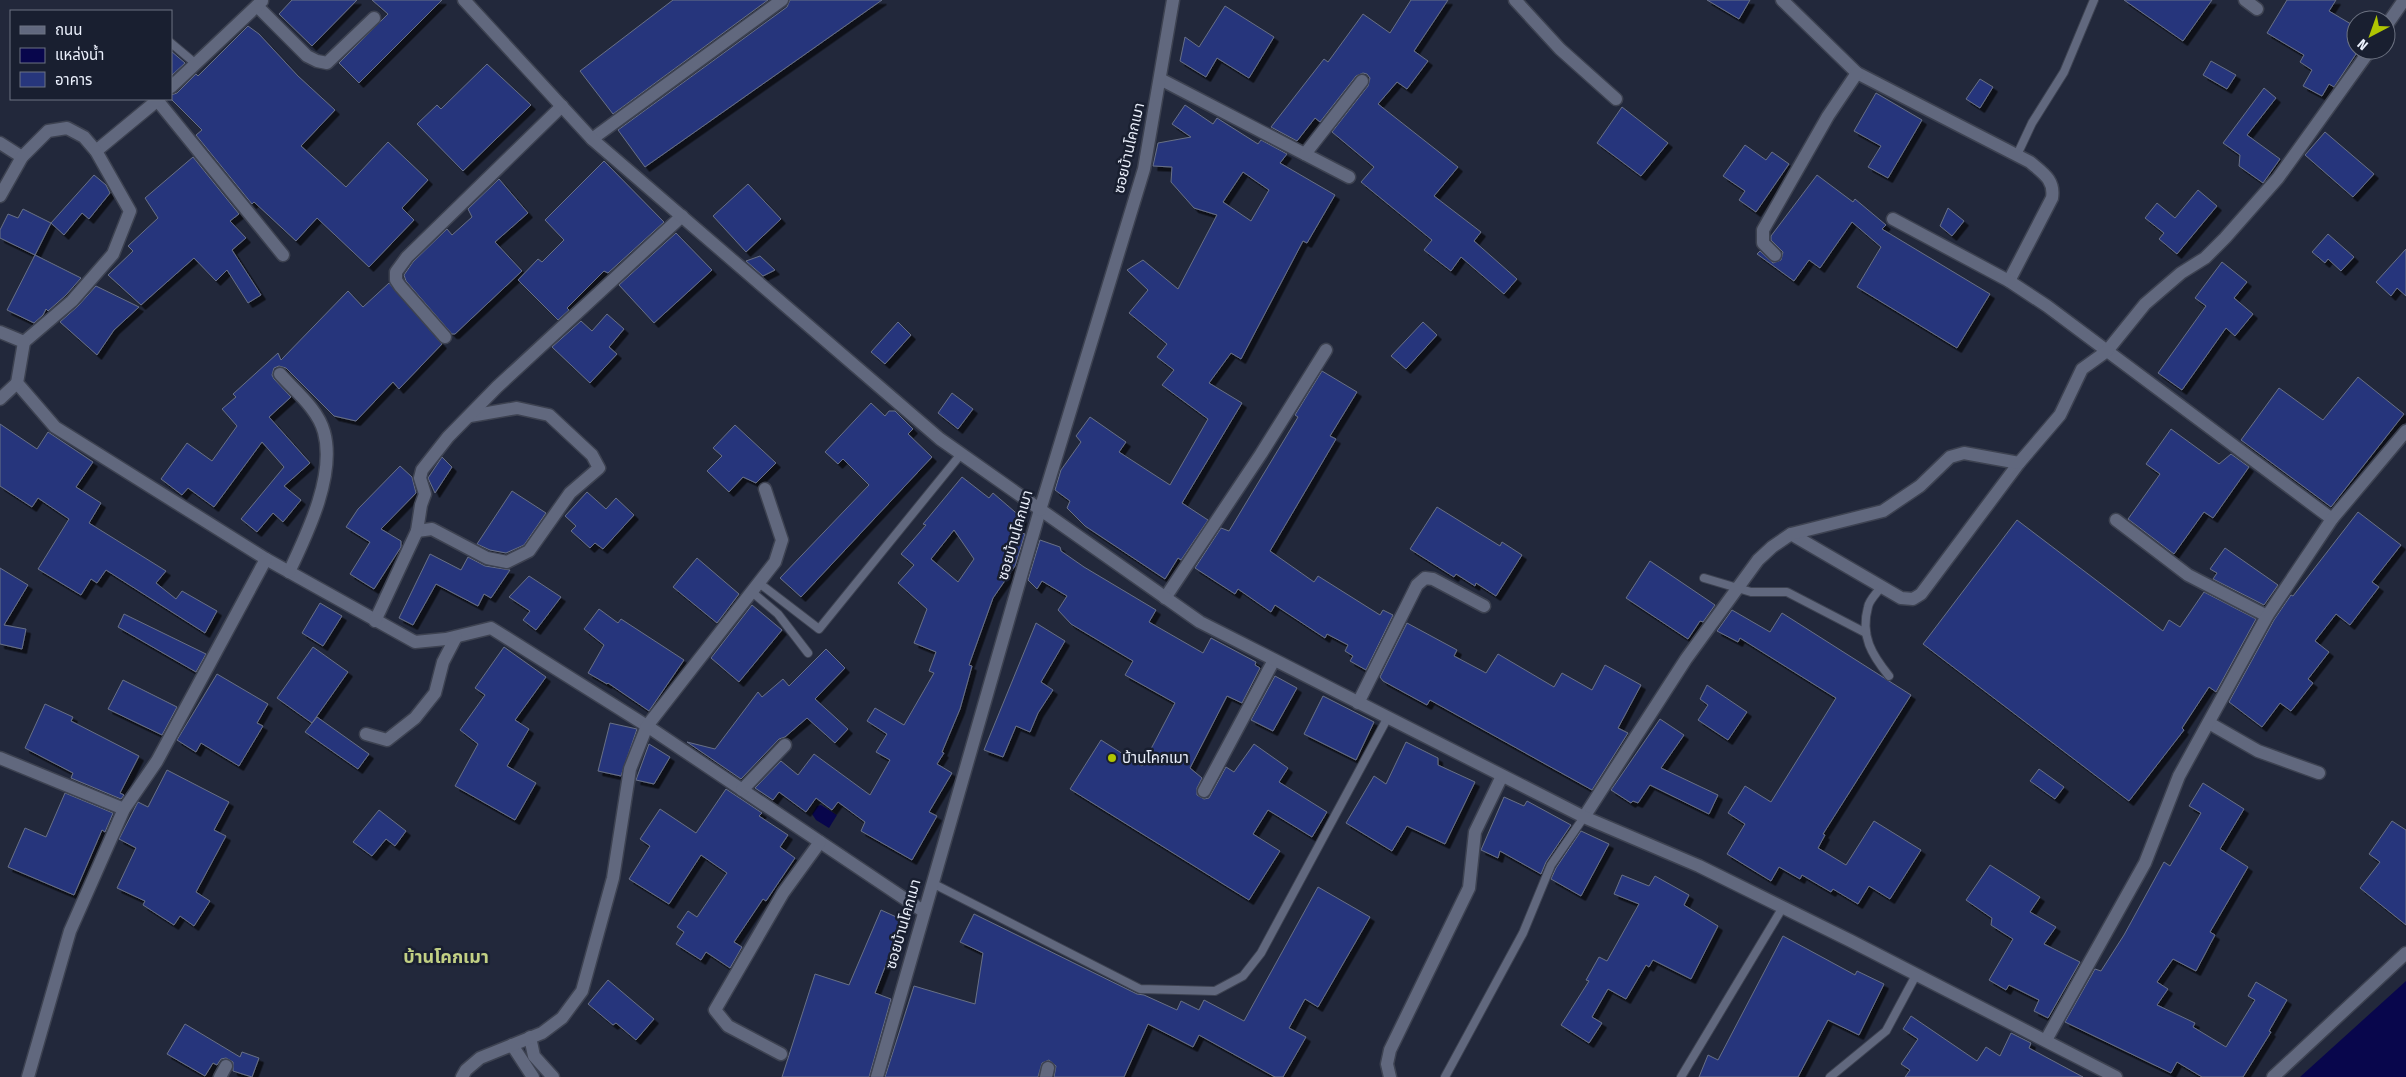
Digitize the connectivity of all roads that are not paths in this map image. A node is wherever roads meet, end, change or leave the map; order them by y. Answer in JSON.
{"nodes":[{"id":1,"x":464,"y":0,"type":"edge"},
{"id":2,"x":782,"y":0,"type":"edge"},
{"id":3,"x":1173,"y":0,"type":"edge"},
{"id":4,"x":1515,"y":0,"type":"edge"},
{"id":5,"x":1782,"y":0,"type":"edge"},
{"id":6,"x":2094,"y":0,"type":"edge"},
{"id":7,"x":2245,"y":0,"type":"edge"},
{"id":8,"x":2404,"y":0,"type":"edge"},
{"id":9,"x":260,"y":3,"type":"edge"},
{"id":10,"x":2256,"y":9,"type":"dead end"},
{"id":11,"x":2396,"y":12,"type":"edge"},
{"id":12,"x":374,"y":18,"type":"dead end"},
{"id":13,"x":172,"y":44,"type":"edge"},
{"id":14,"x":2363,"y":60,"type":"edge"},
{"id":15,"x":196,"y":64,"type":"junction"},
{"id":16,"x":1857,"y":73,"type":"junction"},
{"id":17,"x":1160,"y":79,"type":"junction"},
{"id":18,"x":1362,"y":81,"type":"dead end"},
{"id":19,"x":172,"y":86,"type":"edge"},
{"id":20,"x":1616,"y":99,"type":"dead end"},
{"id":21,"x":158,"y":100,"type":"edge"},
{"id":22,"x":562,"y":106,"type":"junction"},
{"id":23,"x":592,"y":139,"type":"junction"},
{"id":24,"x":0,"y":143,"type":"edge"},
{"id":25,"x":96,"y":151,"type":"junction"},
{"id":26,"x":1305,"y":154,"type":"junction"},
{"id":27,"x":2017,"y":155,"type":"junction"},
{"id":28,"x":22,"y":158,"type":"junction"},
{"id":29,"x":1349,"y":177,"type":"dead end"},
{"id":30,"x":0,"y":196,"type":"edge"},
{"id":31,"x":682,"y":216,"type":"junction"},
{"id":32,"x":1893,"y":219,"type":"dead end"},
{"id":33,"x":284,"y":255,"type":"dead end"},
{"id":34,"x":1775,"y":255,"type":"dead end"},
{"id":35,"x":2009,"y":282,"type":"junction"},
{"id":36,"x":0,"y":332,"type":"edge"},
{"id":37,"x":445,"y":337,"type":"dead end"},
{"id":38,"x":24,"y":342,"type":"junction"},
{"id":39,"x":1326,"y":350,"type":"dead end"},
{"id":40,"x":2107,"y":350,"type":"junction"},
{"id":41,"x":280,"y":374,"type":"dead end"},
{"id":42,"x":17,"y":383,"type":"junction"},
{"id":43,"x":0,"y":399,"type":"edge"},
{"id":44,"x":470,"y":416,"type":"junction"},
{"id":45,"x":2406,"y":431,"type":"edge"},
{"id":46,"x":961,"y":454,"type":"junction"},
{"id":47,"x":2019,"y":463,"type":"junction"},
{"id":48,"x":765,"y":489,"type":"dead end"},
{"id":49,"x":1040,"y":510,"type":"junction"},
{"id":50,"x":2332,"y":519,"type":"junction"},
{"id":51,"x":2116,"y":520,"type":"dead end"},
{"id":52,"x":417,"y":531,"type":"junction"},
{"id":53,"x":1791,"y":534,"type":"junction"},
{"id":54,"x":266,"y":559,"type":"junction"},
{"id":55,"x":289,"y":572,"type":"junction"},
{"id":56,"x":1704,"y":578,"type":"dead end"},
{"id":57,"x":1881,"y":587,"type":"junction"},
{"id":58,"x":755,"y":588,"type":"junction"},
{"id":59,"x":1737,"y":589,"type":"junction"},
{"id":60,"x":1165,"y":598,"type":"junction"},
{"id":61,"x":1484,"y":606,"type":"dead end"},
{"id":62,"x":2267,"y":616,"type":"junction"},
{"id":63,"x":375,"y":621,"type":"junction"},
{"id":64,"x":1866,"y":633,"type":"junction"},
{"id":65,"x":456,"y":637,"type":"junction"},
{"id":66,"x":808,"y":653,"type":"dead end"},
{"id":67,"x":1274,"y":660,"type":"junction"},
{"id":68,"x":1889,"y":676,"type":"dead end"},
{"id":69,"x":1358,"y":703,"type":"junction"},
{"id":70,"x":1388,"y":717,"type":"junction"},
{"id":71,"x":2209,"y":722,"type":"junction"},
{"id":72,"x":647,"y":726,"type":"junction"},
{"id":73,"x":366,"y":734,"type":"dead end"},
{"id":74,"x":785,"y":745,"type":"dead end"},
{"id":75,"x":0,"y":758,"type":"edge"},
{"id":76,"x":2319,"y":773,"type":"dead end"},
{"id":77,"x":1502,"y":776,"type":"junction"},
{"id":78,"x":742,"y":790,"type":"junction"},
{"id":79,"x":1204,"y":790,"type":"dead end"},
{"id":80,"x":124,"y":809,"type":"junction"},
{"id":81,"x":1584,"y":817,"type":"junction"},
{"id":82,"x":820,"y":842,"type":"junction"},
{"id":83,"x":932,"y":883,"type":"junction"},
{"id":84,"x":1784,"y":908,"type":"junction"},
{"id":85,"x":923,"y":911,"type":"junction"},
{"id":86,"x":2406,"y":953,"type":"edge"},
{"id":87,"x":1916,"y":974,"type":"junction"},
{"id":88,"x":530,"y":1037,"type":"junction"},
{"id":89,"x":2046,"y":1040,"type":"junction"},
{"id":90,"x":512,"y":1045,"type":"junction"},
{"id":91,"x":781,"y":1054,"type":"dead end"},
{"id":92,"x":530,"y":1075,"type":"edge"},
{"id":93,"x":28,"y":1077,"type":"edge"},
{"id":94,"x":462,"y":1077,"type":"edge"},
{"id":95,"x":553,"y":1077,"type":"edge"},
{"id":96,"x":877,"y":1077,"type":"edge"},
{"id":97,"x":1390,"y":1077,"type":"edge"},
{"id":98,"x":1446,"y":1077,"type":"edge"},
{"id":99,"x":1680,"y":1077,"type":"edge"},
{"id":100,"x":1830,"y":1077,"type":"edge"},
{"id":101,"x":2116,"y":1077,"type":"edge"},
{"id":102,"x":2273,"y":1077,"type":"edge"}],
"edges":[{"from":1,"to":22,"type":"street"},
{"from":2,"to":23,"type":"street"},
{"from":3,"to":17,"type":"street","name":"ซอยบ้านโคกเมา"},
{"from":4,"to":20,"type":"street"},
{"from":5,"to":16,"type":"street"},
{"from":6,"to":27,"type":"lane"},
{"from":7,"to":10,"type":"street"},
{"from":8,"to":11,"type":"street"},
{"from":9,"to":12,"type":"street"},
{"from":9,"to":15,"type":"street"},
{"from":13,"to":15,"type":"lane"},
{"from":14,"to":40,"type":"street"},
{"from":15,"to":19,"type":"street"},
{"from":16,"to":27,"type":"street"},
{"from":16,"to":34,"type":"street"},
{"from":17,"to":26,"type":"street"},
{"from":17,"to":49,"type":"street","name":"ซอยบ้านโคกเมา"},
{"from":18,"to":26,"type":"street"},
{"from":21,"to":25,"type":"street"},
{"from":21,"to":33,"type":"street"},
{"from":22,"to":23,"type":"street"},
{"from":22,"to":37,"type":"street"},
{"from":23,"to":31,"type":"street"},
{"from":24,"to":28,"type":"street"},
{"from":25,"to":28,"type":"street"},
{"from":25,"to":38,"type":"street"},
{"from":26,"to":29,"type":"street"},
{"from":27,"to":35,"type":"street"},
{"from":28,"to":30,"type":"street"},
{"from":31,"to":44,"type":"street"},
{"from":31,"to":46,"type":"street"},
{"from":32,"to":35,"type":"street"},
{"from":35,"to":40,"type":"street"},
{"from":36,"to":38,"type":"street"},
{"from":38,"to":42,"type":"street"},
{"from":39,"to":60,"type":"street"},
{"from":40,"to":47,"type":"street"},
{"from":40,"to":50,"type":"street"},
{"from":41,"to":55,"type":"street"},
{"from":42,"to":43,"type":"street"},
{"from":42,"to":54,"type":"street"},
{"from":44,"to":52,"type":"street"},
{"from":44,"to":52,"type":"street"},
{"from":45,"to":50,"type":"street"},
{"from":46,"to":49,"type":"street"},
{"from":46,"to":58,"type":"lane"},
{"from":47,"to":53,"type":"street"},
{"from":47,"to":57,"type":"street"},
{"from":48,"to":58,"type":"street"},
{"from":49,"to":60,"type":"street"},
{"from":49,"to":83,"type":"street","name":"ซอยบ้านโคกเมา"},
{"from":50,"to":62,"type":"street"},
{"from":51,"to":62,"type":"street"},
{"from":52,"to":63,"type":"street"},
{"from":53,"to":57,"type":"street"},
{"from":53,"to":59,"type":"street"},
{"from":54,"to":55,"type":"street"},
{"from":54,"to":80,"type":"street"},
{"from":55,"to":63,"type":"street"},
{"from":56,"to":59,"type":"lane"},
{"from":57,"to":64,"type":"lane"},
{"from":58,"to":66,"type":"lane"},
{"from":58,"to":72,"type":"street"},
{"from":59,"to":64,"type":"lane"},
{"from":59,"to":81,"type":"street"},
{"from":60,"to":67,"type":"street"},
{"from":61,"to":69,"type":"street"},
{"from":62,"to":71,"type":"street"},
{"from":63,"to":65,"type":"street"},
{"from":64,"to":68,"type":"lane"},
{"from":65,"to":72,"type":"street"},
{"from":65,"to":73,"type":"street"},
{"from":67,"to":69,"type":"street"},
{"from":67,"to":79,"type":"street"},
{"from":69,"to":70,"type":"street"},
{"from":70,"to":77,"type":"street"},
{"from":70,"to":83,"type":"lane"},
{"from":71,"to":76,"type":"street"},
{"from":71,"to":89,"type":"street"},
{"from":72,"to":78,"type":"street"},
{"from":72,"to":88,"type":"street"},
{"from":74,"to":78,"type":"street"},
{"from":75,"to":80,"type":"street"},
{"from":77,"to":81,"type":"street"},
{"from":77,"to":97,"type":"street"},
{"from":78,"to":82,"type":"street"},
{"from":80,"to":93,"type":"street"},
{"from":81,"to":84,"type":"street"},
{"from":81,"to":98,"type":"lane"},
{"from":82,"to":85,"type":"street"},
{"from":82,"to":91,"type":"street"},
{"from":83,"to":85,"type":"street","name":"ซอยบ้านโคกเมา"},
{"from":84,"to":87,"type":"street"},
{"from":84,"to":99,"type":"lane"},
{"from":85,"to":96,"type":"street","name":"ซอยบ้านโคกเมา"},
{"from":86,"to":102,"type":"street"},
{"from":87,"to":89,"type":"street"},
{"from":87,"to":100,"type":"lane"},
{"from":88,"to":90,"type":"street"},
{"from":88,"to":95,"type":"street"},
{"from":89,"to":101,"type":"street"},
{"from":90,"to":92,"type":"street"},
{"from":90,"to":94,"type":"street"}]}
